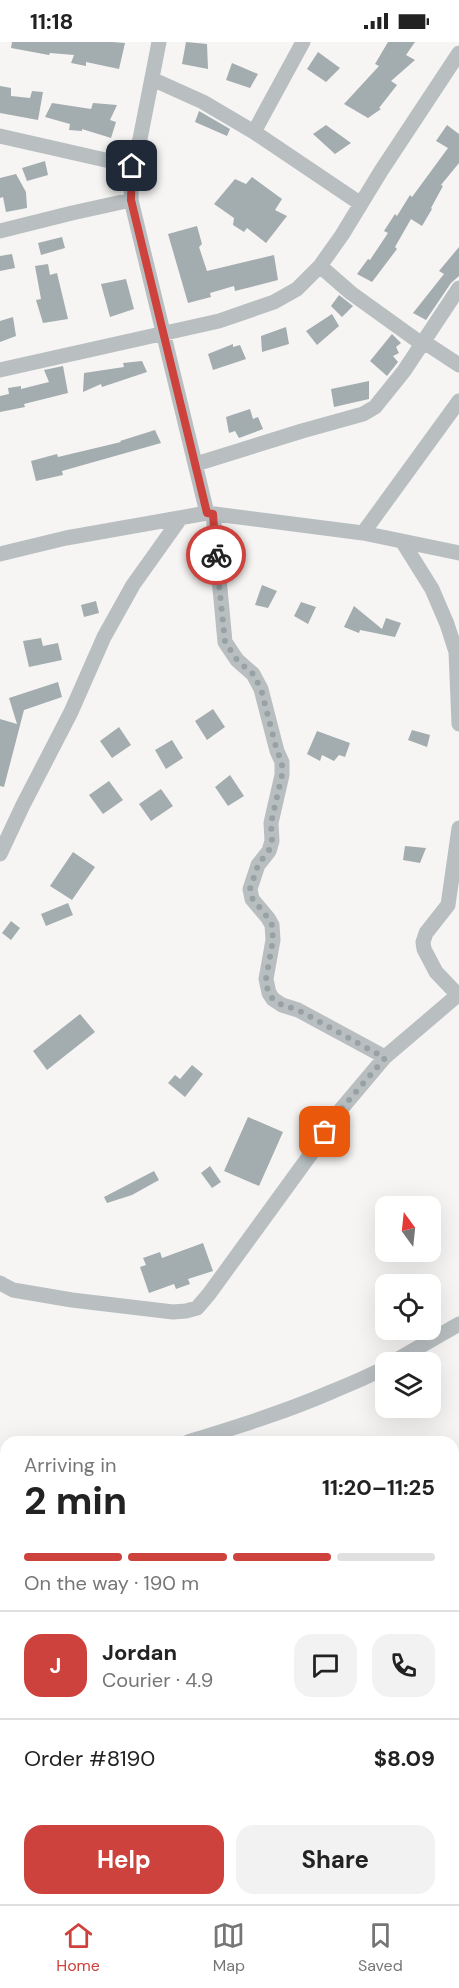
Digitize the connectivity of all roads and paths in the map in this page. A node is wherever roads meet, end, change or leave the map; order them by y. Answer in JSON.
{"nodes":[{"id":1,"x":159,"y":42,"type":"edge"},
{"id":2,"x":303,"y":42,"type":"edge"},
{"id":3,"x":459,"y":53,"type":"edge"},
{"id":4,"x":152,"y":79,"type":"junction"},
{"id":5,"x":254,"y":132,"type":"junction"},
{"id":6,"x":0,"y":136,"type":"edge"},
{"id":7,"x":132,"y":166,"type":"junction"},
{"id":8,"x":131,"y":200,"type":"junction"},
{"id":9,"x":362,"y":204,"type":"junction"},
{"id":10,"x":0,"y":231,"type":"edge"},
{"id":11,"x":320,"y":266,"type":"junction"},
{"id":12,"x":459,"y":288,"type":"edge"},
{"id":13,"x":163,"y":333,"type":"junction"},
{"id":14,"x":423,"y":343,"type":"junction"},
{"id":15,"x":459,"y":365,"type":"edge"},
{"id":16,"x":0,"y":370,"type":"edge"},
{"id":17,"x":459,"y":401,"type":"edge"},
{"id":18,"x":196,"y":464,"type":"junction"},
{"id":19,"x":210,"y":514,"type":"junction"},
{"id":20,"x":180,"y":519,"type":"junction"},
{"id":21,"x":363,"y":533,"type":"junction"},
{"id":22,"x":402,"y":541,"type":"junction"},
{"id":23,"x":459,"y":553,"type":"edge"},
{"id":24,"x":0,"y":554,"type":"edge"},
{"id":25,"x":459,"y":724,"type":"edge"},
{"id":26,"x":459,"y":828,"type":"edge"},
{"id":27,"x":0,"y":854,"type":"edge"},
{"id":28,"x":458,"y":994,"type":"edge"},
{"id":29,"x":385,"y":1058,"type":"junction"},
{"id":30,"x":0,"y":1283,"type":"edge"},
{"id":31,"x":459,"y":1324,"type":"edge"},
{"id":32,"x":410,"y":1352,"type":"edge"},
{"id":33,"x":375,"y":1374,"type":"edge"},
{"id":34,"x":207,"y":1436,"type":"edge"}],
"edges":[{"from":1,"to":4,"type":"street"},
{"from":2,"to":5,"type":"street"},
{"from":3,"to":9,"type":"street"},
{"from":4,"to":5,"type":"street"},
{"from":4,"to":7,"type":"street"},
{"from":5,"to":9,"type":"street"},
{"from":6,"to":7,"type":"street"},
{"from":7,"to":8,"type":"street"},
{"from":8,"to":10,"type":"street"},
{"from":8,"to":13,"type":"street"},
{"from":9,"to":11,"type":"street"},
{"from":11,"to":13,"type":"street"},
{"from":11,"to":14,"type":"street"},
{"from":12,"to":14,"type":"street"},
{"from":13,"to":16,"type":"street"},
{"from":13,"to":18,"type":"street"},
{"from":14,"to":15,"type":"street"},
{"from":14,"to":18,"type":"street"},
{"from":17,"to":21,"type":"street"},
{"from":18,"to":19,"type":"street"},
{"from":19,"to":20,"type":"street"},
{"from":19,"to":21,"type":"street"},
{"from":19,"to":29,"type":"street"},
{"from":20,"to":24,"type":"street"},
{"from":20,"to":27,"type":"street"},
{"from":21,"to":22,"type":"street"},
{"from":22,"to":23,"type":"street"},
{"from":22,"to":25,"type":"street"},
{"from":26,"to":28,"type":"street"},
{"from":28,"to":29,"type":"street"},
{"from":29,"to":30,"type":"street"},
{"from":31,"to":32,"type":"street"},
{"from":33,"to":34,"type":"street"}]}
